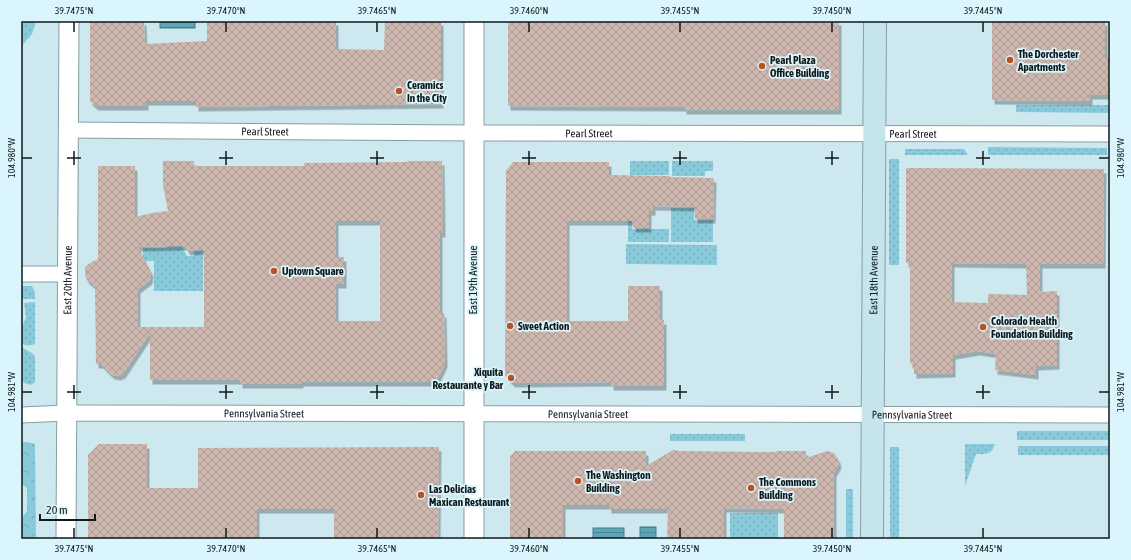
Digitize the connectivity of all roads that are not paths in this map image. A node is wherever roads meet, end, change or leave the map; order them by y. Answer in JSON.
{"nodes":[{"id":1,"x":69,"y":21,"type":"edge"},
{"id":2,"x":474,"y":21,"type":"edge"},
{"id":3,"x":875,"y":21,"type":"edge"},
{"id":4,"x":68,"y":130,"type":"junction"},
{"id":5,"x":474,"y":133,"type":"junction"},
{"id":6,"x":874,"y":133,"type":"junction"},
{"id":7,"x":1110,"y":134,"type":"edge"},
{"id":8,"x":21,"y":274,"type":"edge"},
{"id":9,"x":68,"y":274,"type":"junction"},
{"id":10,"x":67,"y":413,"type":"junction"},
{"id":11,"x":474,"y":414,"type":"junction"},
{"id":12,"x":21,"y":415,"type":"edge"},
{"id":13,"x":873,"y":415,"type":"junction"},
{"id":14,"x":1110,"y":415,"type":"edge"},
{"id":15,"x":66,"y":539,"type":"edge"},
{"id":16,"x":474,"y":539,"type":"edge"},
{"id":17,"x":872,"y":539,"type":"edge"}],
"edges":[{"from":1,"to":4,"type":"street","name":"East 20th Avenue"},
{"from":2,"to":5,"type":"street","name":"East 19th Avenue"},
{"from":3,"to":6,"type":"main road","name":"East 18th Avenue"},
{"from":4,"to":5,"type":"street","name":"Pearl Street"},
{"from":4,"to":9,"type":"street","name":"East 20th Avenue"},
{"from":5,"to":6,"type":"street","name":"Pearl Street"},
{"from":5,"to":11,"type":"street","name":"East 19th Avenue"},
{"from":6,"to":7,"type":"street","name":"Pearl Street"},
{"from":6,"to":13,"type":"main road","name":"East 18th Avenue"},
{"from":8,"to":9,"type":"street"},
{"from":9,"to":10,"type":"street","name":"East 20th Avenue"},
{"from":10,"to":11,"type":"street","name":"Pennsylvania Street"},
{"from":10,"to":12,"type":"street","name":"Pennsylvania Street"},
{"from":10,"to":15,"type":"street","name":"East 20th Avenue"},
{"from":11,"to":13,"type":"street","name":"Pennsylvania Street"},
{"from":11,"to":16,"type":"street","name":"East 19th Avenue"},
{"from":13,"to":14,"type":"street","name":"Pennsylvania Street"},
{"from":13,"to":17,"type":"main road","name":"East 18th Avenue"}]}
